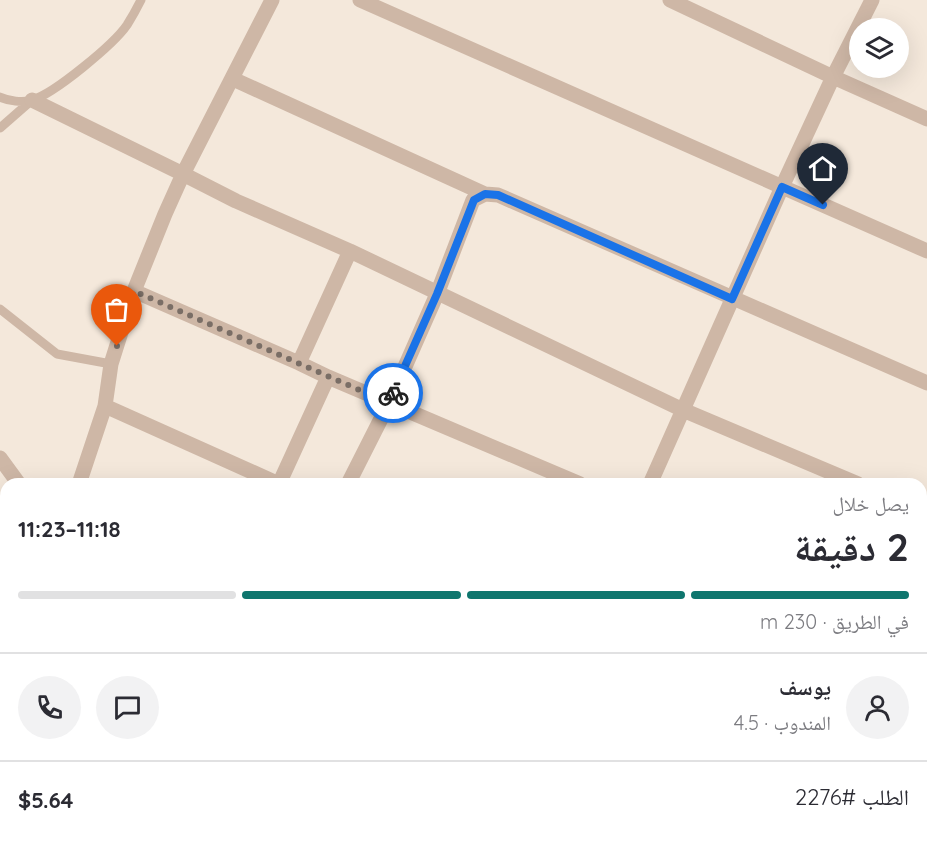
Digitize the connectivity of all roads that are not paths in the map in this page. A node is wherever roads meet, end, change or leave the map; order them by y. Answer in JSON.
{"nodes":[{"id":1,"x":141,"y":0,"type":"edge"},
{"id":2,"x":272,"y":0,"type":"edge"},
{"id":3,"x":360,"y":0,"type":"edge"},
{"id":4,"x":670,"y":0,"type":"edge"},
{"id":5,"x":872,"y":0,"type":"edge"},
{"id":6,"x":833,"y":77,"type":"junction"},
{"id":7,"x":233,"y":79,"type":"junction"},
{"id":8,"x":0,"y":97,"type":"edge"},
{"id":9,"x":32,"y":100,"type":"junction"},
{"id":10,"x":927,"y":119,"type":"edge"},
{"id":11,"x":0,"y":128,"type":"edge"},
{"id":12,"x":183,"y":174,"type":"junction"},
{"id":13,"x":782,"y":187,"type":"junction"},
{"id":14,"x":485,"y":194,"type":"junction"},
{"id":15,"x":350,"y":251,"type":"junction"},
{"id":16,"x":927,"y":251,"type":"edge"},
{"id":17,"x":134,"y":291,"type":"junction"},
{"id":18,"x":437,"y":294,"type":"junction"},
{"id":19,"x":732,"y":299,"type":"junction"},
{"id":20,"x":0,"y":309,"type":"edge"},
{"id":21,"x":299,"y":363,"type":"junction"},
{"id":22,"x":111,"y":364,"type":"junction"},
{"id":23,"x":328,"y":377,"type":"junction"},
{"id":24,"x":927,"y":383,"type":"edge"},
{"id":25,"x":389,"y":403,"type":"junction"},
{"id":26,"x":105,"y":406,"type":"junction"},
{"id":27,"x":683,"y":410,"type":"junction"},
{"id":28,"x":0,"y":458,"type":"edge"},
{"id":29,"x":14,"y":478,"type":"edge"},
{"id":30,"x":81,"y":478,"type":"edge"},
{"id":31,"x":266,"y":478,"type":"edge"},
{"id":32,"x":282,"y":478,"type":"edge"},
{"id":33,"x":351,"y":478,"type":"edge"},
{"id":34,"x":566,"y":478,"type":"edge"},
{"id":35,"x":653,"y":478,"type":"edge"},
{"id":36,"x":844,"y":478,"type":"edge"}],
"edges":[{"from":1,"to":9,"type":"lane"},
{"from":2,"to":7,"type":"street"},
{"from":3,"to":13,"type":"street"},
{"from":4,"to":6,"type":"street"},
{"from":5,"to":6,"type":"street"},
{"from":6,"to":10,"type":"street"},
{"from":6,"to":13,"type":"street"},
{"from":7,"to":12,"type":"street"},
{"from":7,"to":14,"type":"street"},
{"from":8,"to":9,"type":"lane"},
{"from":9,"to":11,"type":"lane"},
{"from":9,"to":12,"type":"street"},
{"from":12,"to":15,"type":"street"},
{"from":12,"to":17,"type":"street"},
{"from":13,"to":16,"type":"street"},
{"from":13,"to":19,"type":"street"},
{"from":14,"to":18,"type":"street"},
{"from":14,"to":19,"type":"street"},
{"from":15,"to":18,"type":"street"},
{"from":15,"to":21,"type":"street"},
{"from":17,"to":21,"type":"street"},
{"from":17,"to":22,"type":"street"},
{"from":18,"to":25,"type":"street"},
{"from":18,"to":27,"type":"street"},
{"from":19,"to":24,"type":"street"},
{"from":19,"to":27,"type":"street"},
{"from":20,"to":22,"type":"lane"},
{"from":21,"to":23,"type":"street"},
{"from":22,"to":26,"type":"street"},
{"from":23,"to":25,"type":"street"},
{"from":23,"to":32,"type":"street"},
{"from":25,"to":33,"type":"street"},
{"from":25,"to":34,"type":"street"},
{"from":26,"to":30,"type":"street"},
{"from":26,"to":31,"type":"street"},
{"from":27,"to":35,"type":"street"},
{"from":27,"to":36,"type":"street"},
{"from":28,"to":29,"type":"street"}]}
